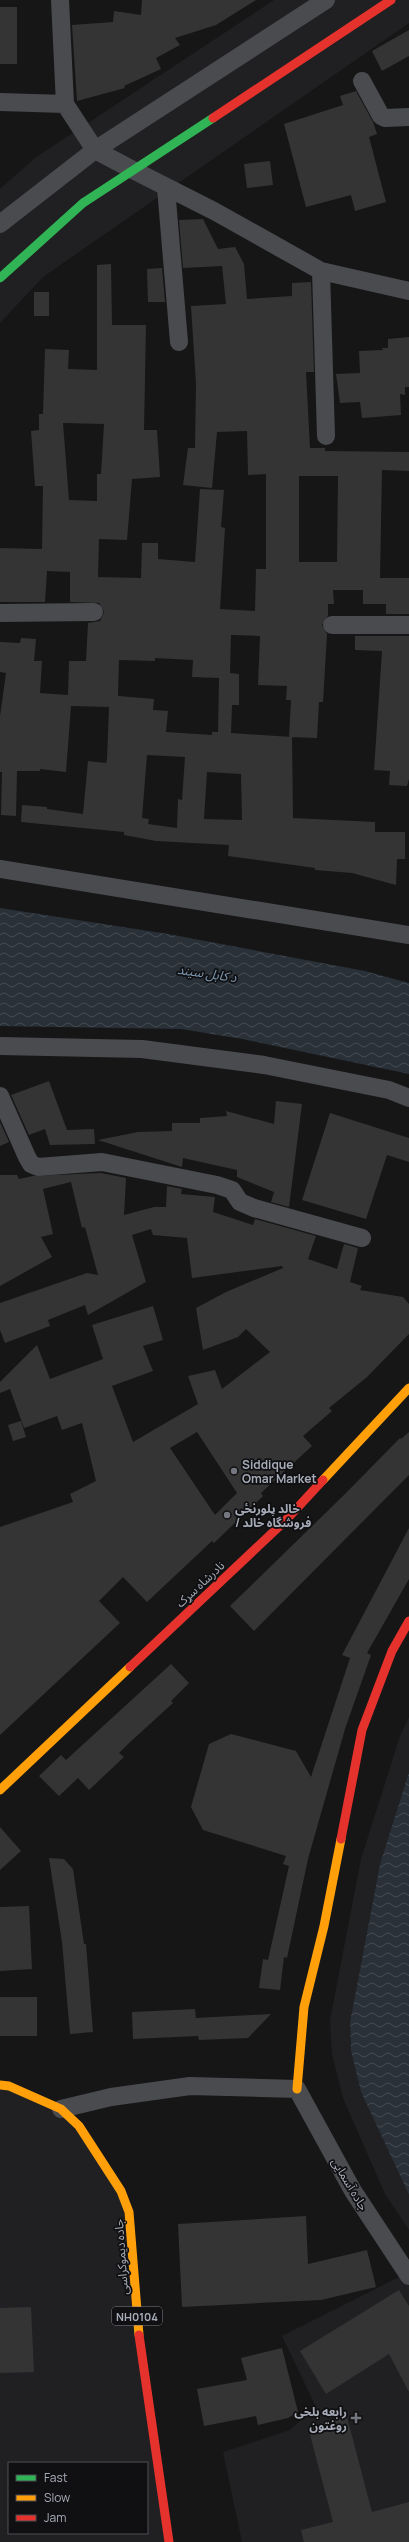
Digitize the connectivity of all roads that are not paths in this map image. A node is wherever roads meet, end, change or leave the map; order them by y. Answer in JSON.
{"nodes":[{"id":1,"x":60,"y":0,"type":"edge"},
{"id":2,"x":326,"y":0,"type":"edge"},
{"id":3,"x":391,"y":0,"type":"edge"},
{"id":4,"x":362,"y":81,"type":"dead end"},
{"id":5,"x":0,"y":102,"type":"edge"},
{"id":6,"x":65,"y":104,"type":"junction"},
{"id":7,"x":409,"y":117,"type":"edge"},
{"id":8,"x":96,"y":150,"type":"junction"},
{"id":9,"x":131,"y":169,"type":"junction"},
{"id":10,"x":166,"y":188,"type":"junction"},
{"id":11,"x":0,"y":224,"type":"edge"},
{"id":12,"x":321,"y":270,"type":"junction"},
{"id":13,"x":0,"y":278,"type":"edge"},
{"id":14,"x":409,"y":291,"type":"edge"},
{"id":15,"x":178,"y":342,"type":"dead end"},
{"id":16,"x":326,"y":436,"type":"dead end"},
{"id":17,"x":94,"y":612,"type":"dead end"},
{"id":18,"x":0,"y":613,"type":"edge"},
{"id":19,"x":332,"y":625,"type":"dead end"},
{"id":20,"x":409,"y":625,"type":"edge"},
{"id":21,"x":0,"y":869,"type":"edge"},
{"id":22,"x":409,"y":934,"type":"edge"},
{"id":23,"x":0,"y":1046,"type":"edge"},
{"id":24,"x":0,"y":1096,"type":"edge"},
{"id":25,"x":409,"y":1098,"type":"edge"},
{"id":26,"x":362,"y":1238,"type":"dead end"},
{"id":27,"x":409,"y":1388,"type":"edge"},
{"id":28,"x":409,"y":1621,"type":"edge"},
{"id":29,"x":0,"y":1790,"type":"edge"},
{"id":30,"x":0,"y":2084,"type":"edge"},
{"id":31,"x":297,"y":2089,"type":"junction"},
{"id":32,"x":61,"y":2109,"type":"junction"},
{"id":33,"x":409,"y":2276,"type":"edge"},
{"id":34,"x":170,"y":2542,"type":"edge"}],
"edges":[{"from":1,"to":6,"type":"street"},
{"from":2,"to":8,"type":"street"},
{"from":3,"to":9,"type":"main road"},
{"from":4,"to":7,"type":"street"},
{"from":5,"to":6,"type":"street"},
{"from":6,"to":8,"type":"street"},
{"from":8,"to":9,"type":"street"},
{"from":8,"to":11,"type":"street"},
{"from":9,"to":10,"type":"street"},
{"from":9,"to":13,"type":"main road"},
{"from":10,"to":12,"type":"street"},
{"from":10,"to":15,"type":"street"},
{"from":12,"to":14,"type":"street"},
{"from":12,"to":16,"type":"street"},
{"from":17,"to":18,"type":"street"},
{"from":19,"to":20,"type":"street"},
{"from":21,"to":22,"type":"street"},
{"from":23,"to":25,"type":"street"},
{"from":24,"to":26,"type":"street"},
{"from":27,"to":29,"type":"main road","name":"نادرشاه سړک"},
{"from":28,"to":31,"type":"main road"},
{"from":30,"to":32,"type":"main road","number":"NH0104"},
{"from":31,"to":32,"type":"street"},
{"from":31,"to":33,"type":"street","name":"جاده آسمایی"},
{"from":32,"to":34,"type":"main road","name":"جاده دیموکراسی","number":"NH0104"}]}
